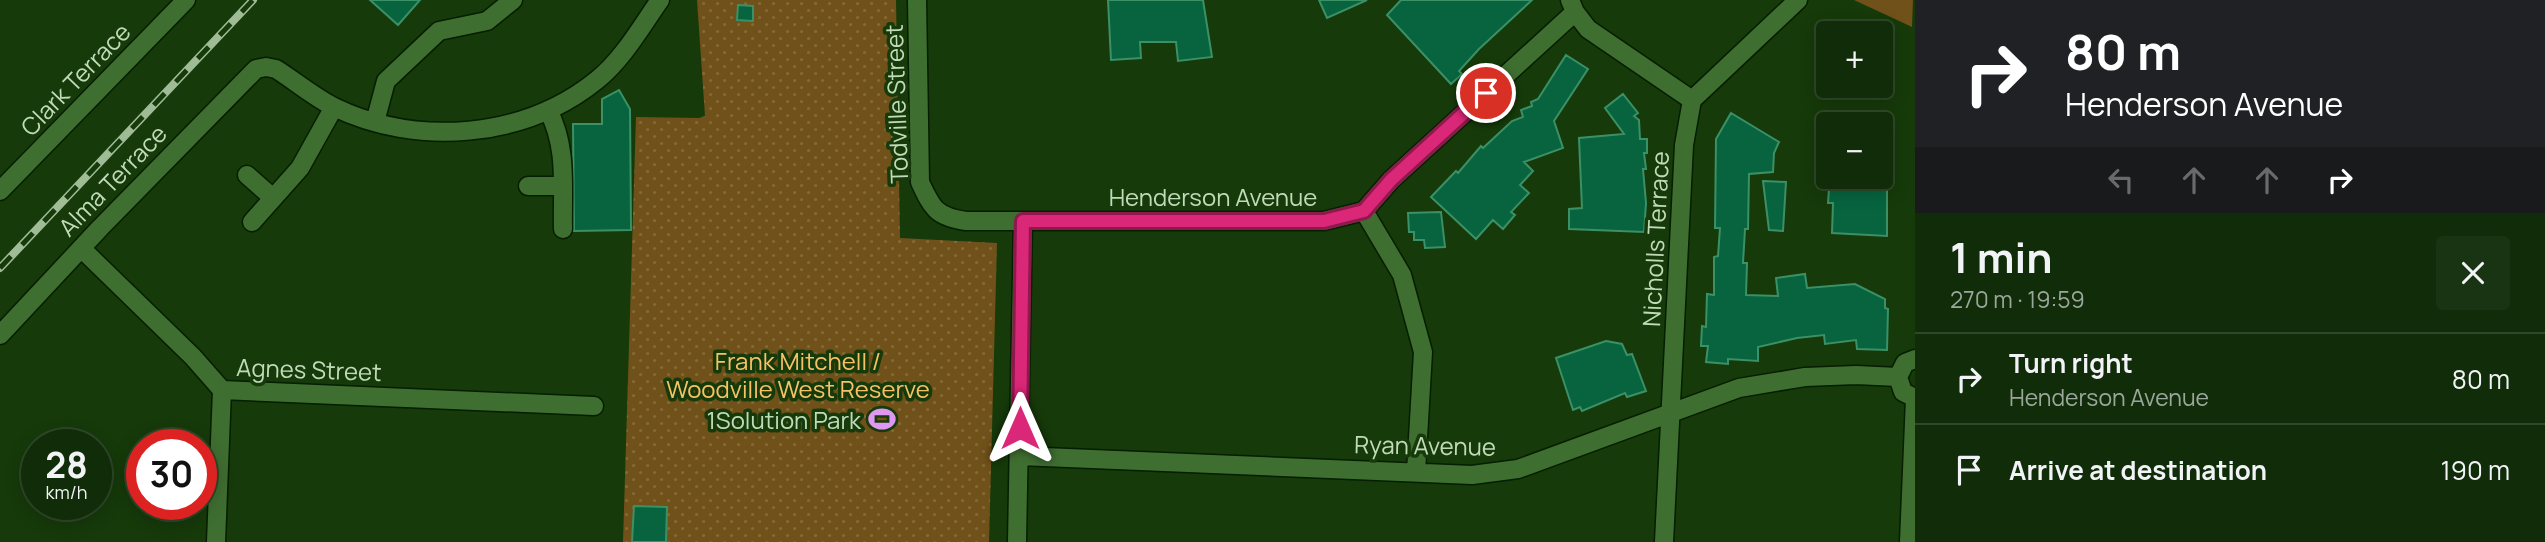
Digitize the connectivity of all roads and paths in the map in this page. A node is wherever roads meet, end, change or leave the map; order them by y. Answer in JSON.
{"nodes":[{"id":1,"x":186,"y":0,"type":"edge"},
{"id":2,"x":513,"y":0,"type":"edge"},
{"id":3,"x":660,"y":0,"type":"edge"},
{"id":4,"x":917,"y":0,"type":"edge"},
{"id":5,"x":1798,"y":0,"type":"edge"},
{"id":6,"x":1572,"y":6,"type":"edge"},
{"id":7,"x":1692,"y":100,"type":"junction"},
{"id":8,"x":334,"y":107,"type":"junction"},
{"id":9,"x":548,"y":110,"type":"junction"},
{"id":10,"x":375,"y":122,"type":"junction"},
{"id":11,"x":247,"y":175,"type":"dead end"},
{"id":12,"x":528,"y":186,"type":"dead end"},
{"id":13,"x":563,"y":187,"type":"junction"},
{"id":14,"x":0,"y":191,"type":"edge"},
{"id":15,"x":273,"y":198,"type":"junction"},
{"id":16,"x":1364,"y":211,"type":"junction"},
{"id":17,"x":1023,"y":221,"type":"junction"},
{"id":18,"x":252,"y":222,"type":"dead end"},
{"id":19,"x":563,"y":229,"type":"dead end"},
{"id":20,"x":81,"y":248,"type":"junction"},
{"id":21,"x":0,"y":335,"type":"edge"},
{"id":22,"x":1915,"y":359,"type":"edge"},
{"id":23,"x":1898,"y":377,"type":"junction"},
{"id":24,"x":222,"y":390,"type":"junction"},
{"id":25,"x":1915,"y":398,"type":"edge"},
{"id":26,"x":594,"y":406,"type":"dead end"},
{"id":27,"x":1670,"y":413,"type":"junction"},
{"id":28,"x":1020,"y":456,"type":"junction"},
{"id":29,"x":1416,"y":472,"type":"junction"},
{"id":30,"x":216,"y":542,"type":"edge"},
{"id":31,"x":1017,"y":542,"type":"edge"},
{"id":32,"x":1664,"y":542,"type":"edge"},
{"id":33,"x":1909,"y":542,"type":"edge"}],
"edges":[{"from":1,"to":14,"type":"street","name":"Clark Terrace"},
{"from":2,"to":10,"type":"street"},
{"from":3,"to":9,"type":"street"},
{"from":4,"to":17,"type":"street","name":"Todville Street"},
{"from":5,"to":7,"type":"street"},
{"from":6,"to":7,"type":"street"},
{"from":6,"to":16,"type":"street"},
{"from":7,"to":27,"type":"street","name":"Nicholls Terrace"},
{"from":8,"to":10,"type":"street"},
{"from":8,"to":15,"type":"street"},
{"from":8,"to":20,"type":"street","name":"Alma Terrace"},
{"from":9,"to":10,"type":"street"},
{"from":9,"to":13,"type":"street"},
{"from":11,"to":15,"type":"street"},
{"from":12,"to":13,"type":"street"},
{"from":13,"to":19,"type":"street"},
{"from":15,"to":18,"type":"street"},
{"from":16,"to":17,"type":"street","name":"Henderson Avenue"},
{"from":16,"to":29,"type":"street"},
{"from":17,"to":28,"type":"street"},
{"from":20,"to":21,"type":"street","name":"Alma Terrace"},
{"from":20,"to":24,"type":"street","name":"Agnes Street"},
{"from":22,"to":23,"type":"street"},
{"from":23,"to":25,"type":"street"},
{"from":23,"to":27,"type":"street","name":"Ryan Avenue"},
{"from":24,"to":26,"type":"street","name":"Agnes Street"},
{"from":24,"to":30,"type":"street"},
{"from":25,"to":33,"type":"street"},
{"from":27,"to":29,"type":"street","name":"Ryan Avenue"},
{"from":27,"to":32,"type":"street","name":"Nicholls Terrace"},
{"from":28,"to":29,"type":"street","name":"Ryan Avenue"},
{"from":28,"to":31,"type":"street"}]}
